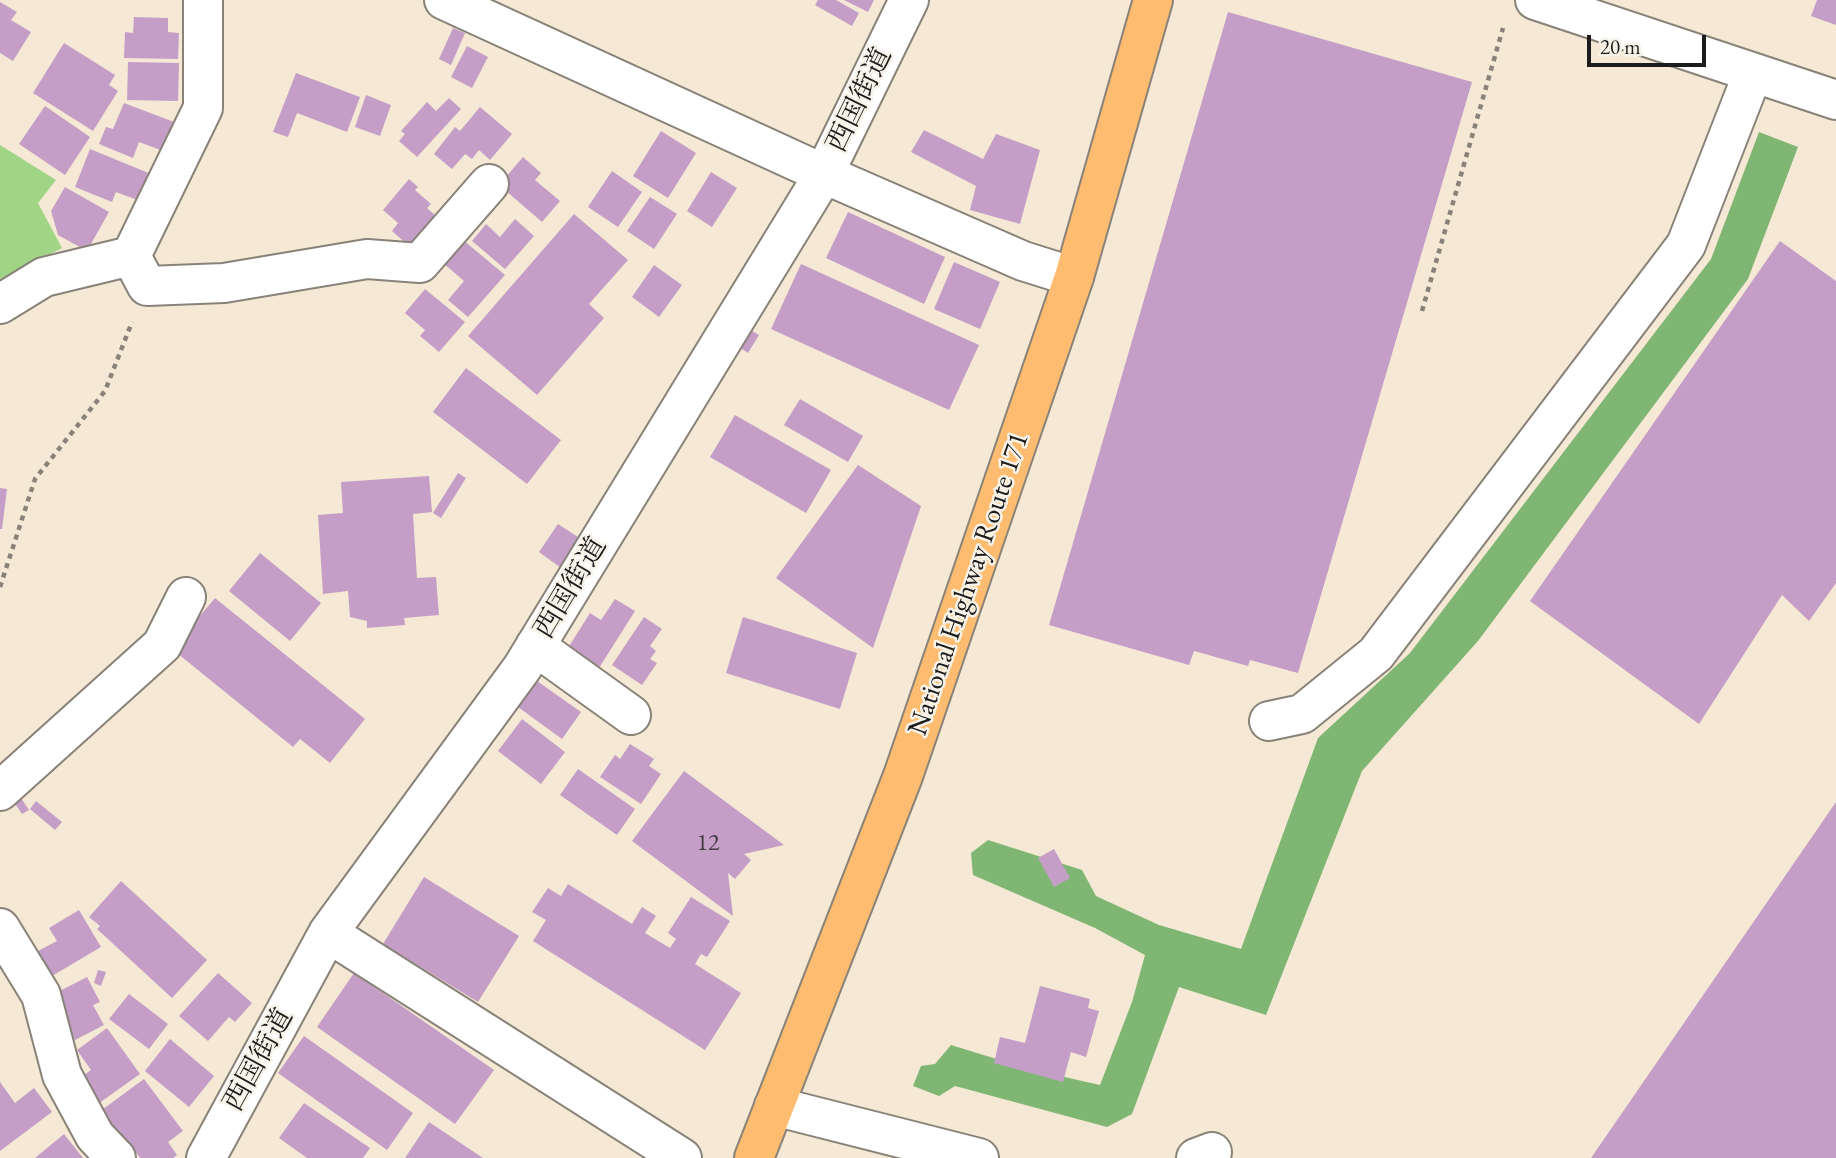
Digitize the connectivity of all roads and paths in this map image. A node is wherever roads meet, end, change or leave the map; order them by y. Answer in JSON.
{"nodes":[{"id":1,"x":203,"y":0,"type":"edge"},
{"id":2,"x":444,"y":0,"type":"edge"},
{"id":3,"x":909,"y":0,"type":"edge"},
{"id":4,"x":1153,"y":0,"type":"edge"},
{"id":5,"x":1535,"y":0,"type":"edge"},
{"id":6,"x":1503,"y":29,"type":"dead end"},
{"id":7,"x":1754,"y":73,"type":"junction"},
{"id":8,"x":1836,"y":100,"type":"edge"},
{"id":9,"x":824,"y":174,"type":"junction"},
{"id":10,"x":489,"y":184,"type":"dead end"},
{"id":11,"x":139,"y":271,"type":"junction"},
{"id":12,"x":1074,"y":277,"type":"junction"},
{"id":13,"x":0,"y":304,"type":"edge"},
{"id":14,"x":1422,"y":311,"type":"dead end"},
{"id":15,"x":0,"y":587,"type":"edge"},
{"id":16,"x":186,"y":597,"type":"dead end"},
{"id":17,"x":535,"y":646,"type":"junction"},
{"id":18,"x":631,"y":715,"type":"dead end"},
{"id":19,"x":1269,"y":721,"type":"dead end"},
{"id":20,"x":0,"y":791,"type":"edge"},
{"id":21,"x":0,"y":928,"type":"edge"},
{"id":22,"x":328,"y":933,"type":"junction"},
{"id":23,"x":774,"y":1106,"type":"junction"},
{"id":24,"x":116,"y":1158,"type":"edge"},
{"id":25,"x":206,"y":1158,"type":"edge"},
{"id":26,"x":682,"y":1158,"type":"edge"},
{"id":27,"x":754,"y":1158,"type":"edge"},
{"id":28,"x":979,"y":1158,"type":"edge"}],
"edges":[{"from":1,"to":11,"type":"street"},
{"from":2,"to":9,"type":"street"},
{"from":3,"to":9,"type":"street","name":"西国街道"},
{"from":4,"to":12,"type":"highway","name":"National Highway Route 171"},
{"from":5,"to":7,"type":"street"},
{"from":6,"to":14,"type":"path"},
{"from":7,"to":8,"type":"street"},
{"from":7,"to":19,"type":"street"},
{"from":9,"to":12,"type":"street"},
{"from":9,"to":17,"type":"street","name":"西国街道"},
{"from":10,"to":11,"type":"street"},
{"from":11,"to":13,"type":"street"},
{"from":11,"to":15,"type":"path"},
{"from":12,"to":23,"type":"highway","name":"National Highway Route 171"},
{"from":16,"to":20,"type":"street"},
{"from":17,"to":18,"type":"street"},
{"from":17,"to":22,"type":"street","name":"西国街道"},
{"from":21,"to":24,"type":"street"},
{"from":22,"to":25,"type":"street","name":"西国街道"},
{"from":22,"to":26,"type":"street"},
{"from":23,"to":27,"type":"highway","name":"National Highway Route 171"},
{"from":23,"to":28,"type":"street"}]}
